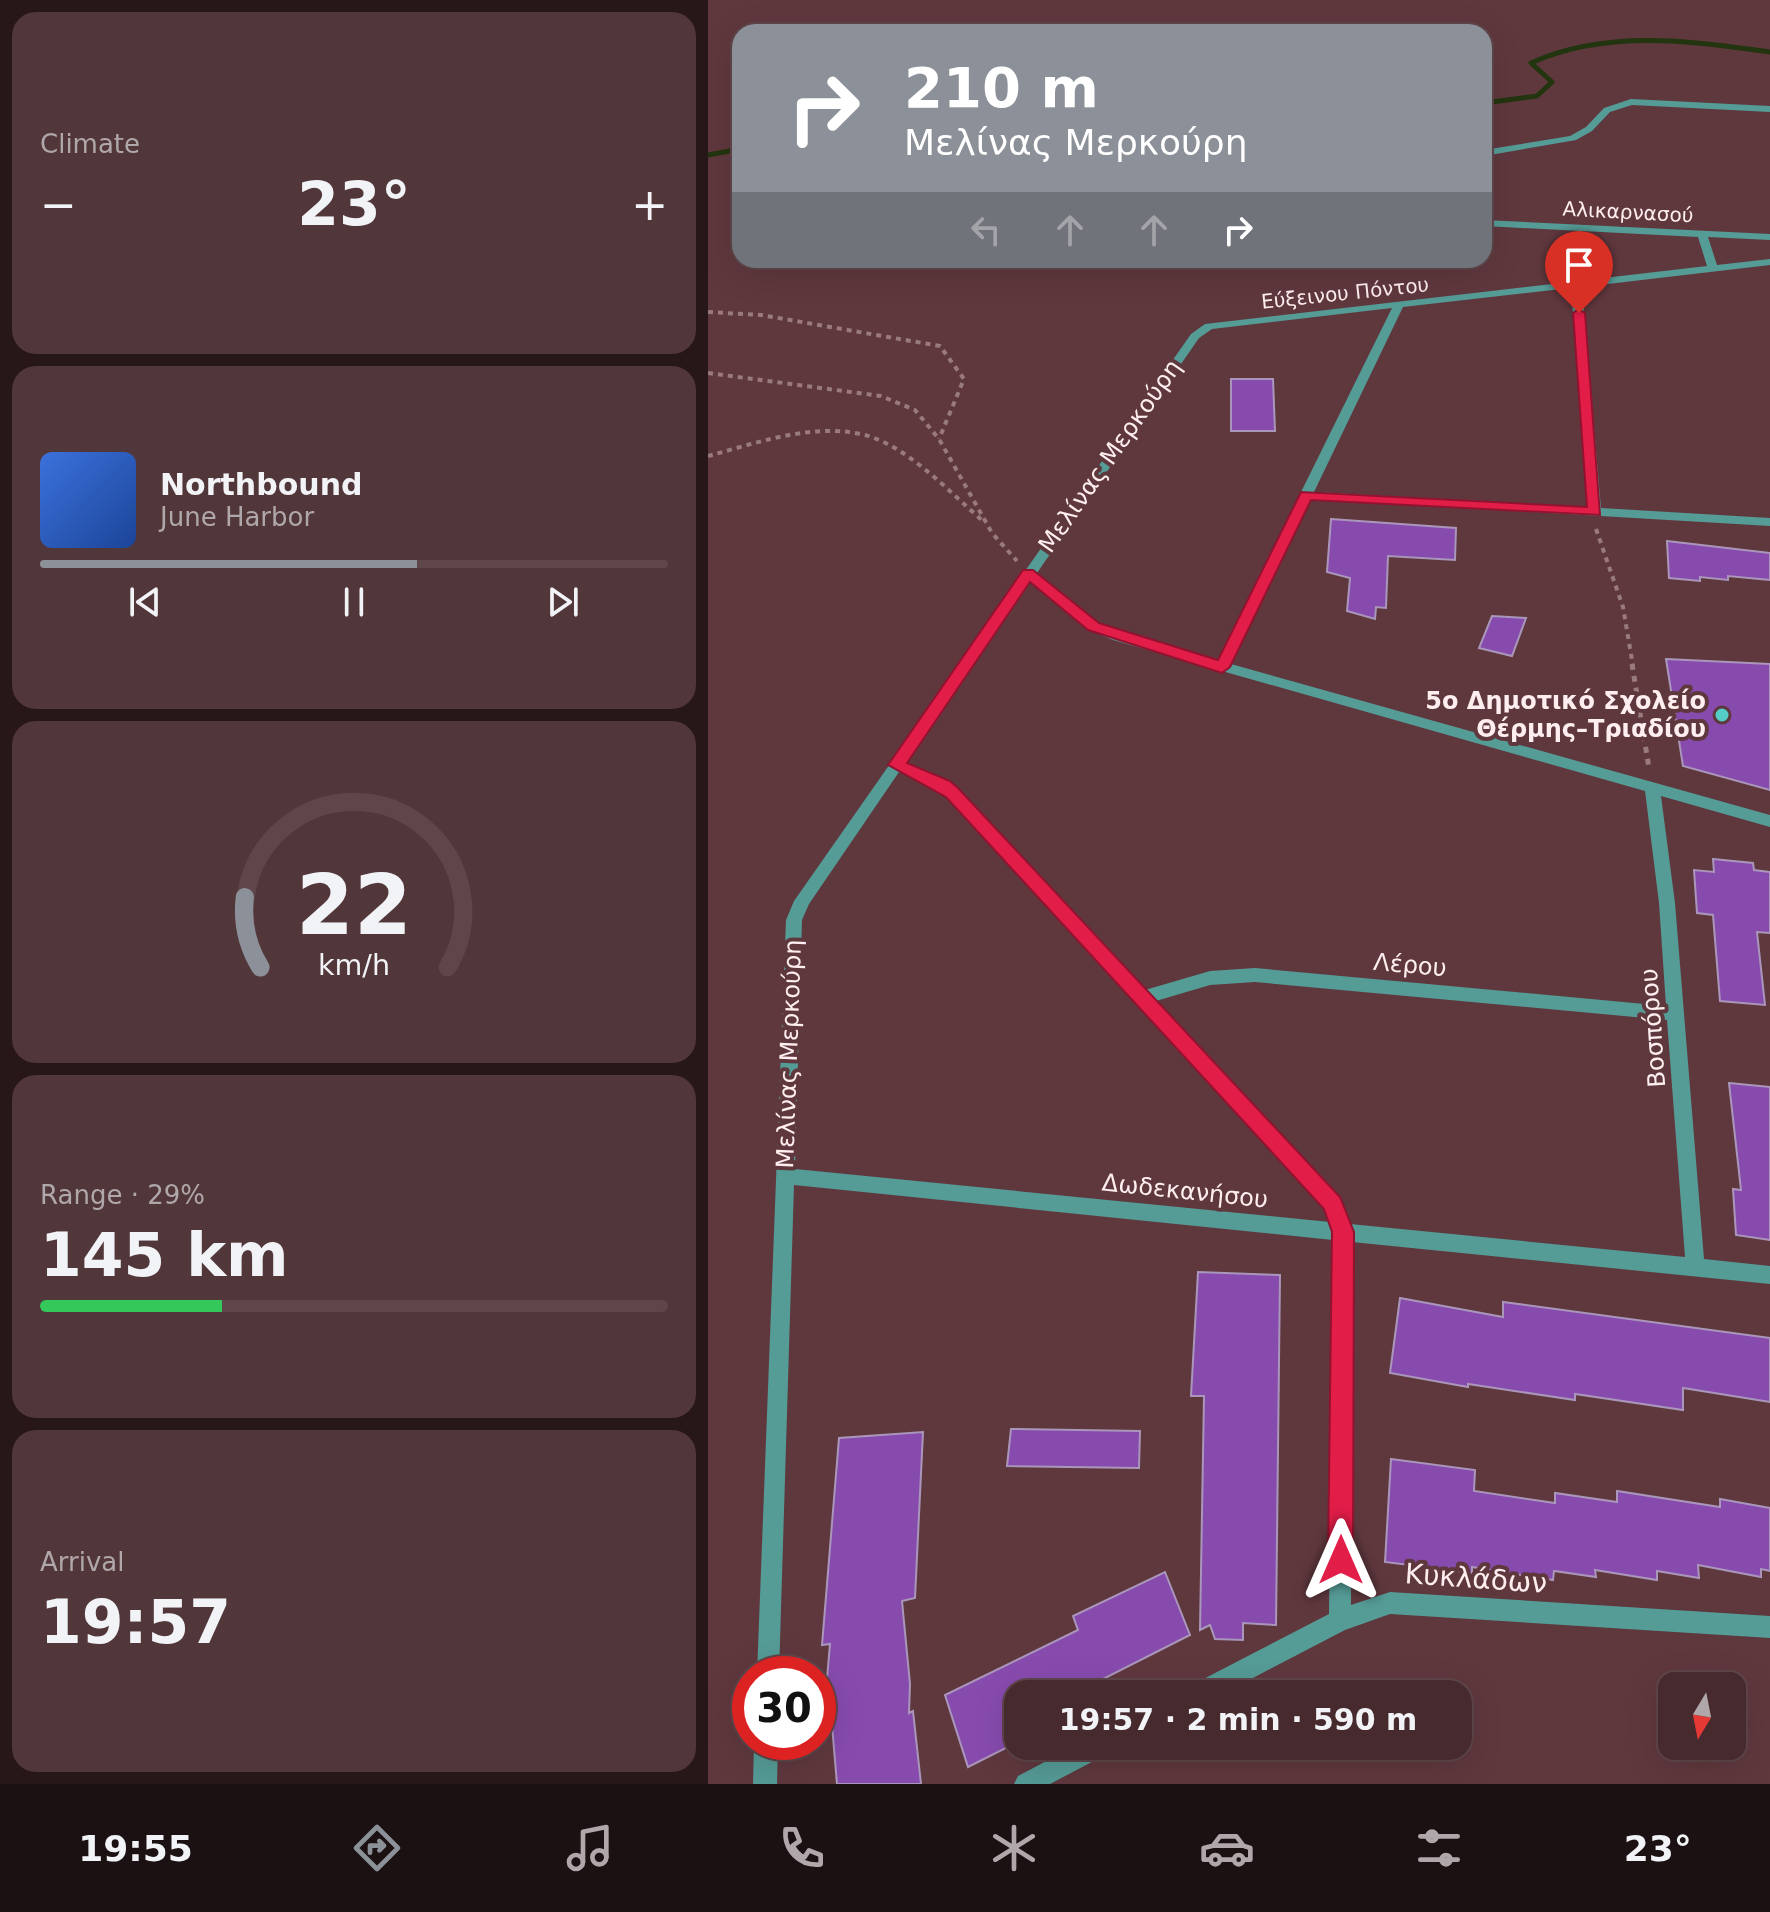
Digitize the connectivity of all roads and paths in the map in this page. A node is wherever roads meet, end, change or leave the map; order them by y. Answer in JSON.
{"nodes":[{"id":1,"x":1770,"y":109,"type":"edge"},
{"id":2,"x":1492,"y":152,"type":"edge"},
{"id":3,"x":1492,"y":223,"type":"edge"},
{"id":4,"x":1702,"y":234,"type":"junction"},
{"id":5,"x":1770,"y":237,"type":"edge"},
{"id":6,"x":1770,"y":262,"type":"edge"},
{"id":7,"x":1713,"y":268,"type":"junction"},
{"id":8,"x":1576,"y":285,"type":"junction"},
{"id":9,"x":1399,"y":305,"type":"junction"},
{"id":10,"x":708,"y":312,"type":"edge"},
{"id":11,"x":1209,"y":326,"type":"joint"},
{"id":12,"x":708,"y":373,"type":"edge"},
{"id":13,"x":939,"y":439,"type":"junction"},
{"id":14,"x":708,"y":456,"type":"edge"},
{"id":15,"x":1306,"y":495,"type":"junction"},
{"id":16,"x":1595,"y":512,"type":"junction"},
{"id":17,"x":1770,"y":522,"type":"edge"},
{"id":18,"x":987,"y":524,"type":"junction"},
{"id":19,"x":1028,"y":573,"type":"junction"},
{"id":20,"x":1222,"y":667,"type":"junction"},
{"id":21,"x":896,"y":765,"type":"junction"},
{"id":22,"x":1652,"y":786,"type":"junction"},
{"id":23,"x":1770,"y":821,"type":"edge"},
{"id":24,"x":1141,"y":998,"type":"junction"},
{"id":25,"x":1676,"y":1014,"type":"junction"},
{"id":26,"x":786,"y":1176,"type":"junction"},
{"id":27,"x":1343,"y":1232,"type":"junction"},
{"id":28,"x":1695,"y":1267,"type":"junction"},
{"id":29,"x":1770,"y":1275,"type":"edge"},
{"id":30,"x":1340,"y":1620,"type":"junction"},
{"id":31,"x":1770,"y":1627,"type":"edge"},
{"id":32,"x":769,"y":1656,"type":"edge"},
{"id":33,"x":1225,"y":1680,"type":"edge"},
{"id":34,"x":766,"y":1760,"type":"edge"},
{"id":35,"x":1072,"y":1760,"type":"edge"},
{"id":36,"x":765,"y":1784,"type":"edge"},
{"id":37,"x":1026,"y":1784,"type":"edge"}],
"edges":[{"from":1,"to":2,"type":"street"},
{"from":3,"to":4,"type":"street","name":"Αλικαρνασού"},
{"from":4,"to":5,"type":"street","name":"Αλικαρνασού"},
{"from":4,"to":7,"type":"street"},
{"from":6,"to":7,"type":"street","name":"Εύξεινου Πόντου"},
{"from":7,"to":8,"type":"street","name":"Εύξεινου Πόντου"},
{"from":8,"to":9,"type":"street","name":"Εύξεινου Πόντου"},
{"from":8,"to":16,"type":"street"},
{"from":9,"to":11,"type":"street","name":"Εύξεινου Πόντου"},
{"from":9,"to":15,"type":"street"},
{"from":10,"to":13,"type":"path"},
{"from":11,"to":19,"type":"street","name":"Μελίνας Μερκούρη"},
{"from":12,"to":13,"type":"path"},
{"from":13,"to":18,"type":"path"},
{"from":14,"to":18,"type":"path"},
{"from":15,"to":16,"type":"street"},
{"from":15,"to":20,"type":"street"},
{"from":16,"to":17,"type":"street"},
{"from":16,"to":22,"type":"path"},
{"from":18,"to":19,"type":"path"},
{"from":19,"to":20,"type":"street"},
{"from":19,"to":21,"type":"street","name":"Μελίνας Μερκούρη"},
{"from":20,"to":22,"type":"street"},
{"from":21,"to":24,"type":"street"},
{"from":21,"to":26,"type":"street","name":"Μελίνας Μερκούρη"},
{"from":22,"to":23,"type":"street"},
{"from":22,"to":25,"type":"street","name":"Βοσπόρου"},
{"from":24,"to":25,"type":"street","name":"Λέρου"},
{"from":24,"to":27,"type":"street"},
{"from":25,"to":28,"type":"street","name":"Βοσπόρου"},
{"from":26,"to":27,"type":"street","name":"Δωδεκανήσου"},
{"from":26,"to":32,"type":"street","name":"Μελίνας Μερκούρη"},
{"from":27,"to":28,"type":"street","name":"Δωδεκανήσου"},
{"from":27,"to":30,"type":"street"},
{"from":28,"to":29,"type":"street","name":"Δωδεκανήσου"},
{"from":30,"to":31,"type":"street","name":"Κυκλάδων"},
{"from":30,"to":33,"type":"street","name":"Κυκλάδων"},
{"from":34,"to":36,"type":"street"},
{"from":35,"to":37,"type":"street"}]}
